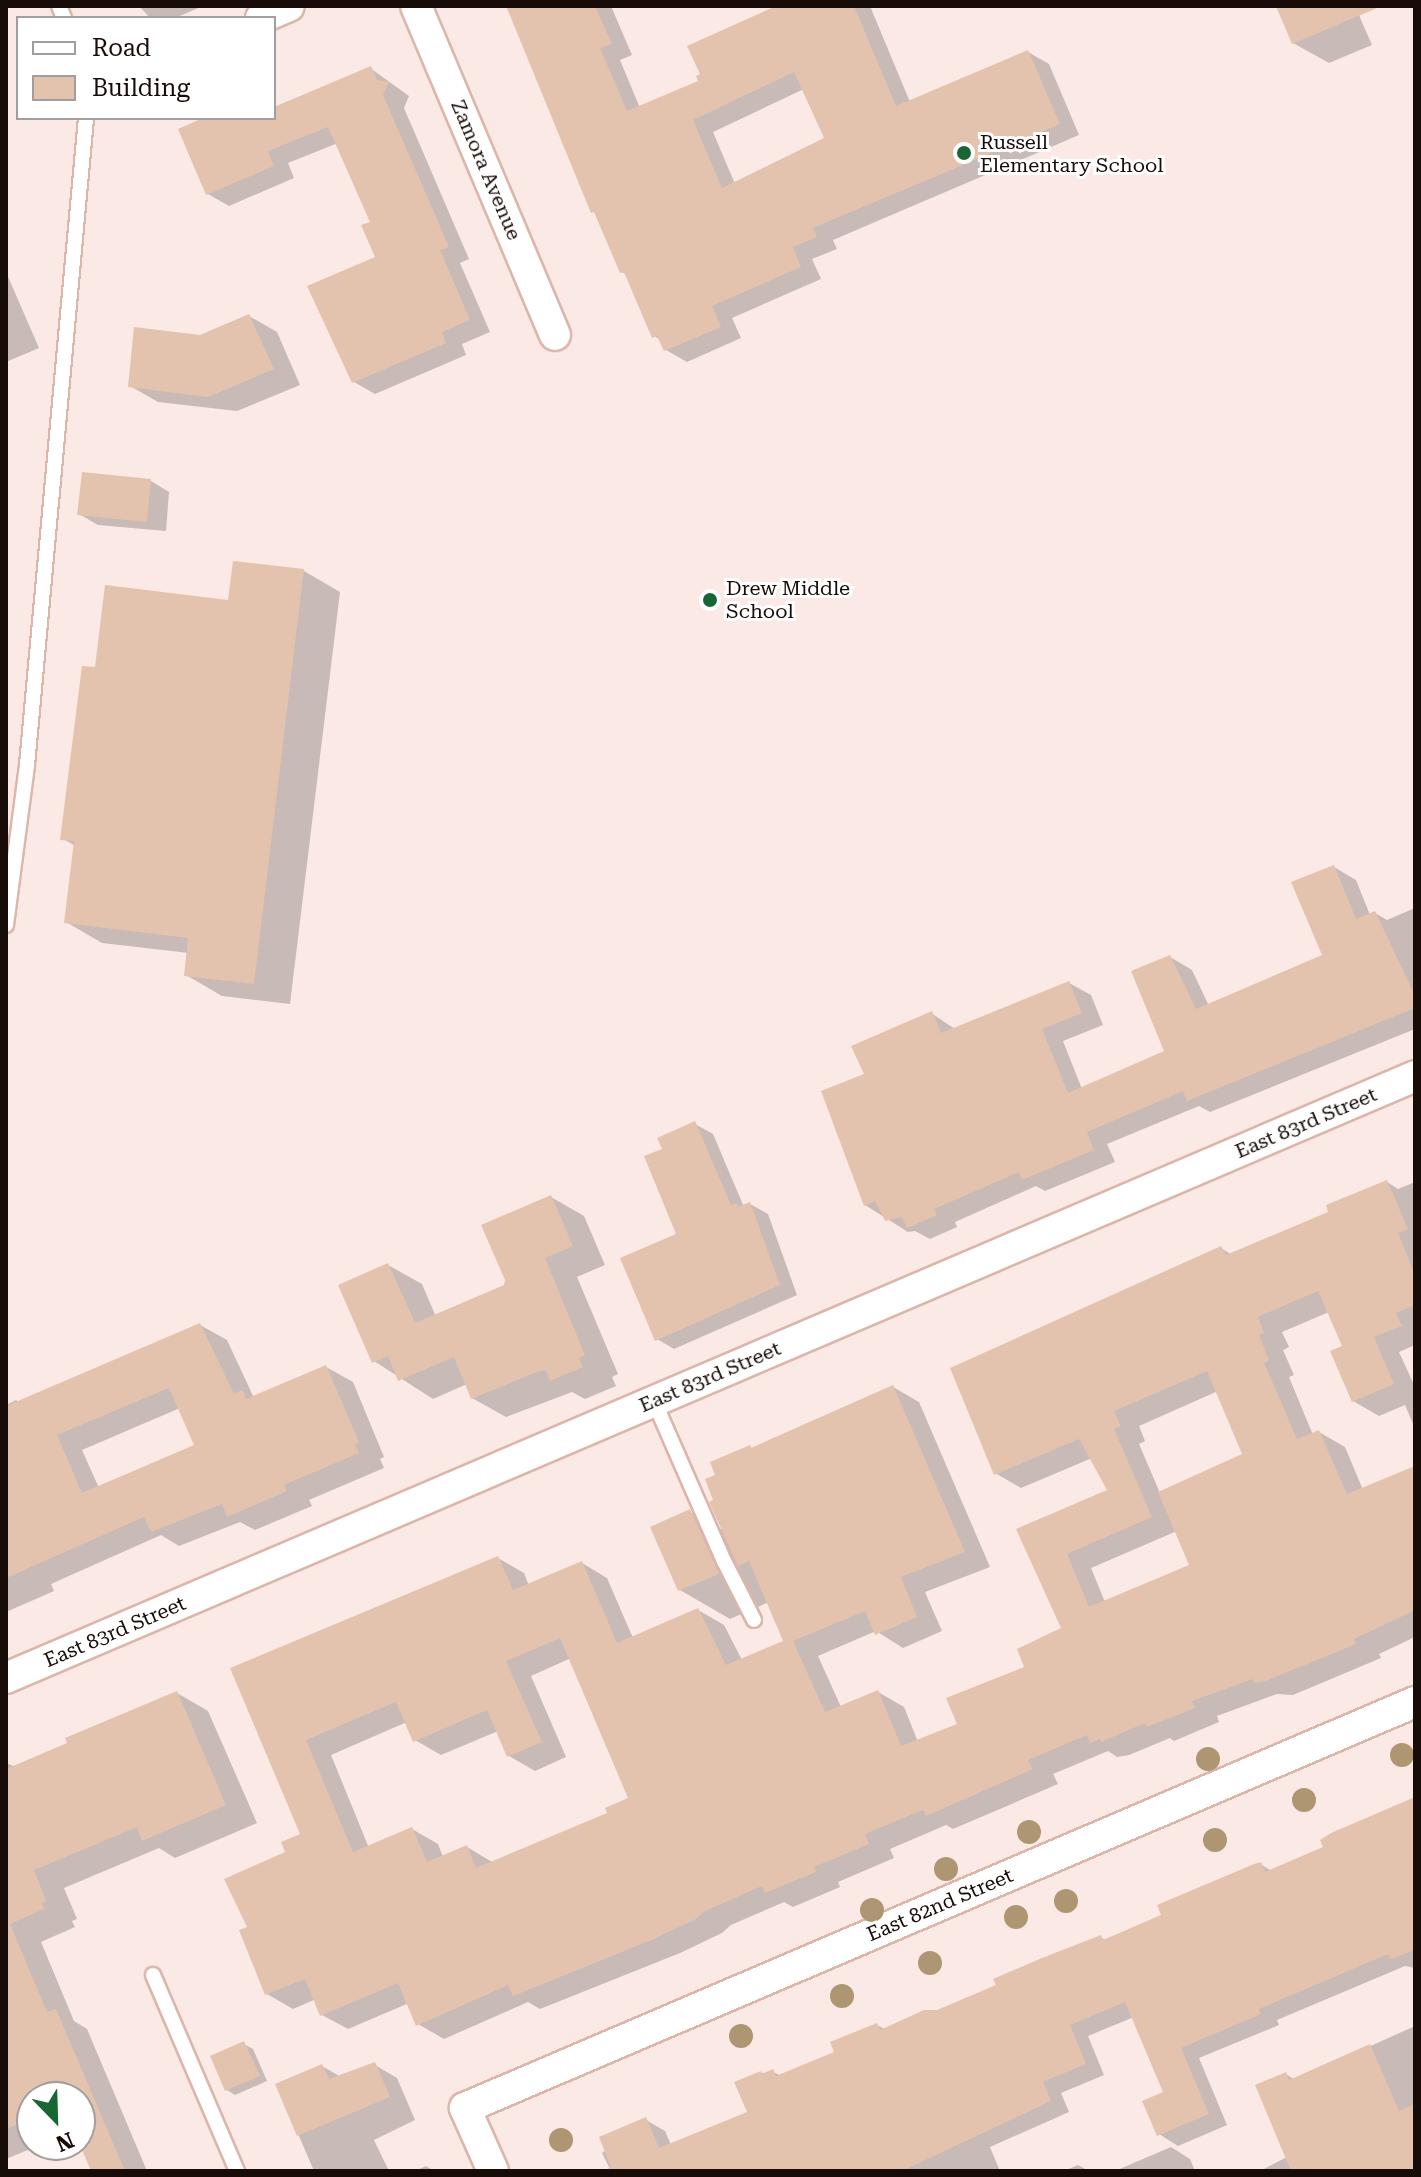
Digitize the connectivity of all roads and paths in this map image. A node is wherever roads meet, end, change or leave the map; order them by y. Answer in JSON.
{"nodes":[{"id":1,"x":289,"y":6,"type":"edge"},
{"id":2,"x":416,"y":6,"type":"edge"},
{"id":3,"x":266,"y":16,"type":"edge"},
{"id":4,"x":86,"y":120,"type":"edge"},
{"id":5,"x":555,"y":335,"type":"dead end"},
{"id":6,"x":6,"y":925,"type":"edge"},
{"id":7,"x":1415,"y":1076,"type":"edge"},
{"id":8,"x":654,"y":1401,"type":"junction"},
{"id":9,"x":754,"y":1620,"type":"dead end"},
{"id":10,"x":6,"y":1678,"type":"edge"},
{"id":11,"x":1415,"y":1702,"type":"edge"},
{"id":12,"x":153,"y":1975,"type":"dead end"},
{"id":13,"x":237,"y":2171,"type":"edge"},
{"id":14,"x":493,"y":2171,"type":"edge"}],
"edges":[{"from":1,"to":3,"type":"street"},
{"from":2,"to":5,"type":"street","name":"Zamora Avenue"},
{"from":4,"to":6,"type":"lane"},
{"from":7,"to":8,"type":"street","name":"East 83rd Street"},
{"from":8,"to":9,"type":"lane"},
{"from":8,"to":10,"type":"street","name":"East 83rd Street"},
{"from":11,"to":14,"type":"street","name":"East 82nd Street"},
{"from":12,"to":13,"type":"lane"}]}
